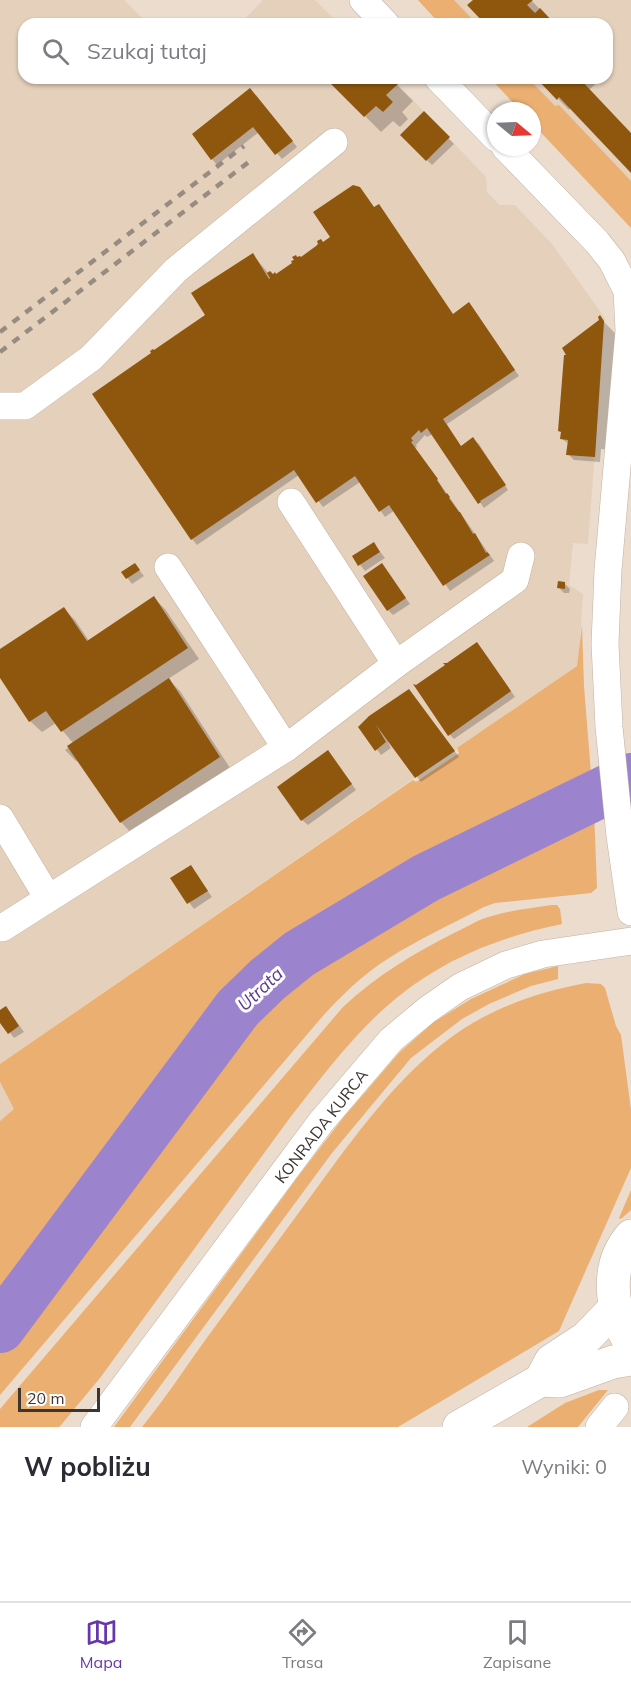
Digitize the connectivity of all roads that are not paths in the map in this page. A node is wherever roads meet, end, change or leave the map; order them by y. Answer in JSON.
{"nodes":[{"id":1,"x":363,"y":0,"type":"edge"},
{"id":2,"x":380,"y":18,"type":"edge"},
{"id":3,"x":444,"y":84,"type":"edge"},
{"id":4,"x":487,"y":129,"type":"edge"},
{"id":5,"x":334,"y":142,"type":"dead end"},
{"id":6,"x":514,"y":156,"type":"edge"},
{"id":7,"x":629,"y":291,"type":"edge"},
{"id":8,"x":0,"y":406,"type":"edge"},
{"id":9,"x":291,"y":502,"type":"dead end"},
{"id":10,"x":521,"y":556,"type":"dead end"},
{"id":11,"x":168,"y":567,"type":"dead end"},
{"id":12,"x":396,"y":664,"type":"junction"},
{"id":13,"x":286,"y":748,"type":"junction"},
{"id":14,"x":0,"y":818,"type":"edge"},
{"id":15,"x":48,"y":898,"type":"junction"},
{"id":16,"x":631,"y":912,"type":"edge"},
{"id":17,"x":2,"y":928,"type":"dead end"},
{"id":18,"x":631,"y":941,"type":"edge"},
{"id":19,"x":631,"y":1236,"type":"edge"},
{"id":20,"x":615,"y":1308,"type":"junction"},
{"id":21,"x":631,"y":1344,"type":"edge"},
{"id":22,"x":631,"y":1359,"type":"edge"},
{"id":23,"x":541,"y":1380,"type":"junction"},
{"id":24,"x":94,"y":1427,"type":"edge"},
{"id":25,"x":459,"y":1427,"type":"edge"}],
"edges":[{"from":1,"to":2,"type":"street"},
{"from":3,"to":4,"type":"street"},
{"from":5,"to":8,"type":"street"},
{"from":6,"to":7,"type":"street"},
{"from":7,"to":16,"type":"street"},
{"from":9,"to":12,"type":"street"},
{"from":10,"to":12,"type":"street"},
{"from":11,"to":13,"type":"street"},
{"from":12,"to":13,"type":"street"},
{"from":13,"to":15,"type":"street"},
{"from":14,"to":15,"type":"street"},
{"from":15,"to":17,"type":"street"},
{"from":18,"to":24,"type":"street","name":"KONRADA KURCA"},
{"from":19,"to":20,"type":"main road"},
{"from":20,"to":21,"type":"main road"},
{"from":20,"to":23,"type":"main road"},
{"from":22,"to":23,"type":"main road"},
{"from":23,"to":25,"type":"main road"}]}
